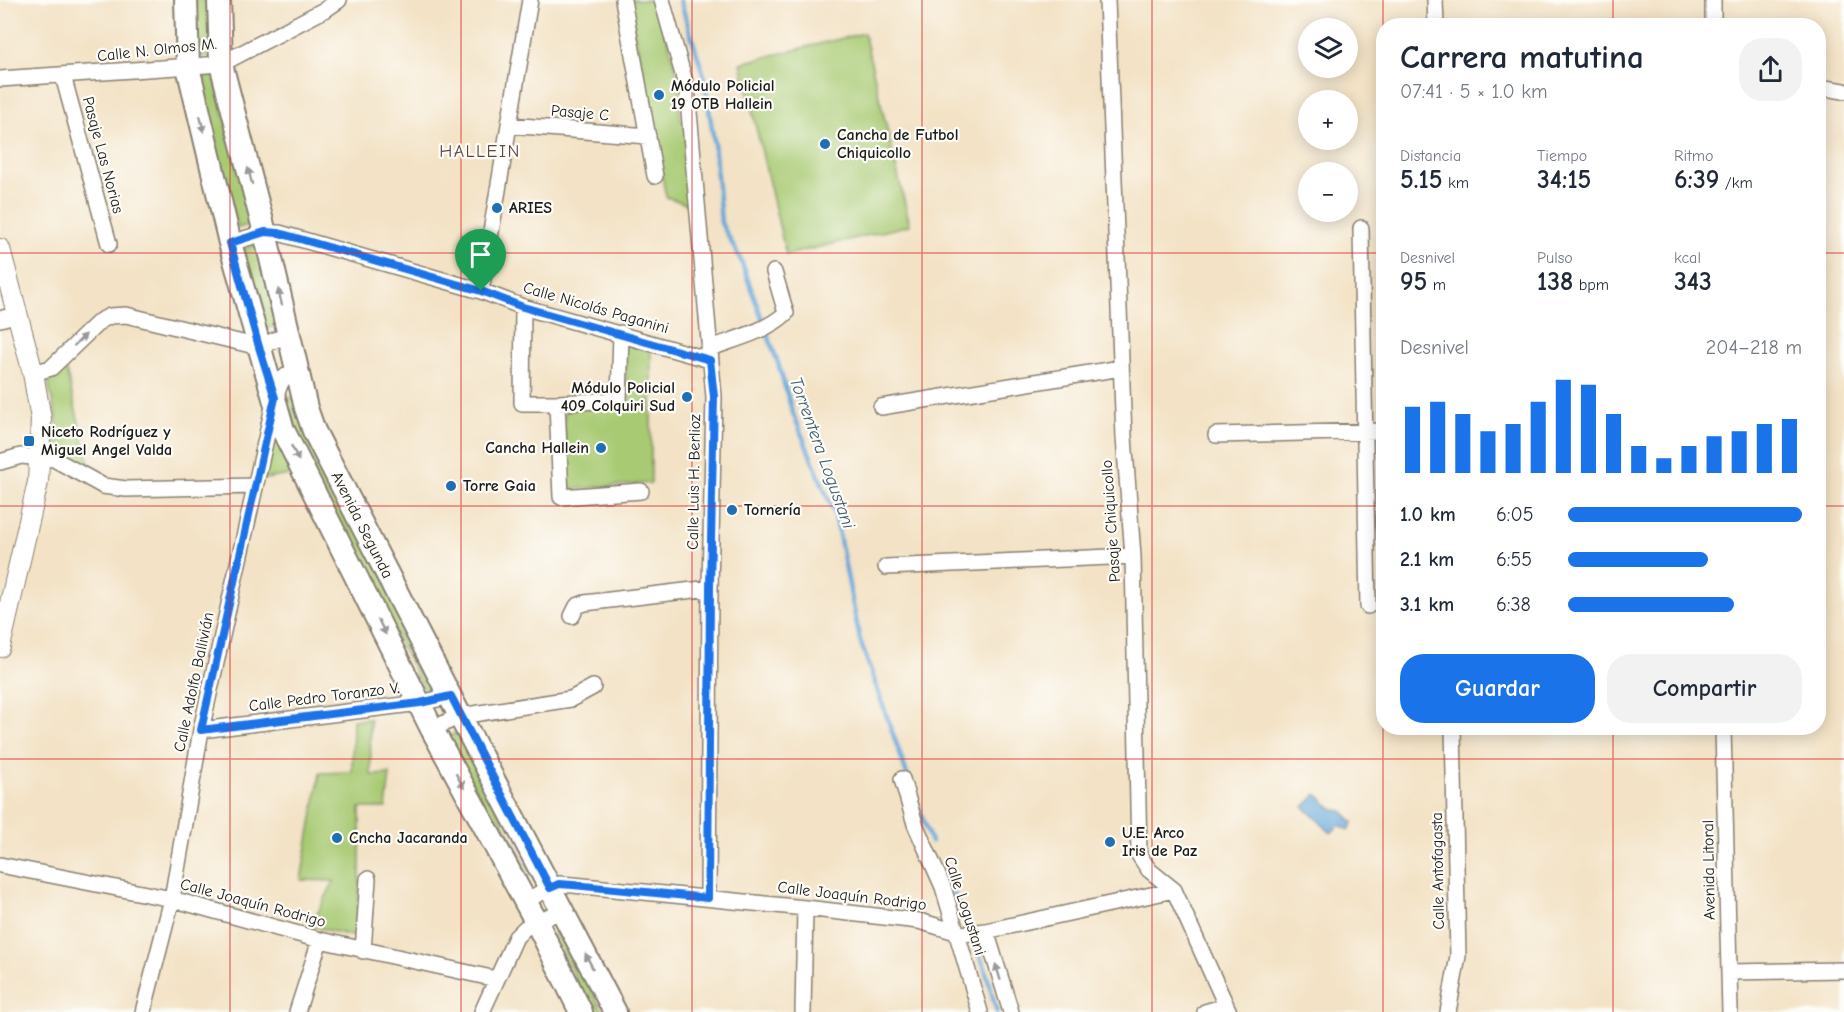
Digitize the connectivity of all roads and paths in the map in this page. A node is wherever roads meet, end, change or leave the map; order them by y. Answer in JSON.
{"nodes":[{"id":1,"x":186,"y":0,"type":"edge"},
{"id":2,"x":219,"y":0,"type":"edge"},
{"id":3,"x":339,"y":0,"type":"edge"},
{"id":4,"x":530,"y":0,"type":"edge"},
{"id":5,"x":623,"y":0,"type":"edge"},
{"id":6,"x":662,"y":0,"type":"edge"},
{"id":7,"x":1107,"y":0,"type":"edge"},
{"id":8,"x":1435,"y":0,"type":"edge"},
{"id":9,"x":1713,"y":0,"type":"edge"},
{"id":10,"x":1436,"y":18,"type":"edge"},
{"id":11,"x":1713,"y":18,"type":"edge"},
{"id":12,"x":220,"y":64,"type":"junction"},
{"id":13,"x":188,"y":67,"type":"junction"},
{"id":14,"x":63,"y":76,"type":"junction"},
{"id":15,"x":0,"y":79,"type":"edge"},
{"id":16,"x":1826,"y":88,"type":"edge"},
{"id":17,"x":1844,"y":91,"type":"edge"},
{"id":18,"x":509,"y":125,"type":"junction"},
{"id":19,"x":648,"y":136,"type":"junction"},
{"id":20,"x":655,"y":176,"type":"dead end"},
{"id":21,"x":1360,"y":228,"type":"dead end"},
{"id":22,"x":265,"y":232,"type":"junction"},
{"id":23,"x":230,"y":243,"type":"junction"},
{"id":24,"x":109,"y":244,"type":"dead end"},
{"id":25,"x":0,"y":249,"type":"edge"},
{"id":26,"x":774,"y":272,"type":"dead end"},
{"id":27,"x":481,"y":291,"type":"junction"},
{"id":28,"x":523,"y":307,"type":"junction"},
{"id":29,"x":9,"y":316,"type":"edge"},
{"id":30,"x":621,"y":333,"type":"junction"},
{"id":31,"x":289,"y":334,"type":"junction"},
{"id":32,"x":259,"y":347,"type":"junction"},
{"id":33,"x":709,"y":354,"type":"junction"},
{"id":34,"x":1120,"y":368,"type":"junction"},
{"id":35,"x":298,"y":370,"type":"junction"},
{"id":36,"x":33,"y":373,"type":"junction"},
{"id":37,"x":275,"y":398,"type":"junction"},
{"id":38,"x":557,"y":404,"type":"junction"},
{"id":39,"x":881,"y":407,"type":"dead end"},
{"id":40,"x":1376,"y":430,"type":"edge"},
{"id":41,"x":1365,"y":431,"type":"junction"},
{"id":42,"x":1216,"y":435,"type":"dead end"},
{"id":43,"x":40,"y":457,"type":"junction"},
{"id":44,"x":0,"y":462,"type":"edge"},
{"id":45,"x":255,"y":486,"type":"junction"},
{"id":46,"x":641,"y":491,"type":"dead end"},
{"id":47,"x":1133,"y":556,"type":"junction"},
{"id":48,"x":886,"y":567,"type":"dead end"},
{"id":49,"x":710,"y":588,"type":"junction"},
{"id":50,"x":1368,"y":606,"type":"dead end"},
{"id":51,"x":572,"y":616,"type":"dead end"},
{"id":52,"x":0,"y":647,"type":"edge"},
{"id":53,"x":593,"y":687,"type":"dead end"},
{"id":54,"x":420,"y":703,"type":"junction"},
{"id":55,"x":455,"y":706,"type":"junction"},
{"id":56,"x":432,"y":729,"type":"junction"},
{"id":57,"x":201,"y":730,"type":"junction"},
{"id":58,"x":1453,"y":735,"type":"edge"},
{"id":59,"x":1723,"y":735,"type":"edge"},
{"id":60,"x":902,"y":779,"type":"dead end"},
{"id":61,"x":0,"y":865,"type":"edge"},
{"id":62,"x":368,"y":879,"type":"dead end"},
{"id":63,"x":550,"y":888,"type":"junction"},
{"id":64,"x":1174,"y":890,"type":"junction"},
{"id":65,"x":708,"y":898,"type":"junction"},
{"id":66,"x":172,"y":899,"type":"junction"},
{"id":67,"x":525,"y":901,"type":"junction"},
{"id":68,"x":805,"y":908,"type":"junction"},
{"id":69,"x":562,"y":910,"type":"junction"},
{"id":70,"x":537,"y":923,"type":"junction"},
{"id":71,"x":970,"y":932,"type":"junction"},
{"id":72,"x":320,"y":940,"type":"junction"},
{"id":73,"x":363,"y":951,"type":"junction"},
{"id":74,"x":1844,"y":970,"type":"edge"},
{"id":75,"x":1729,"y":972,"type":"junction"},
{"id":76,"x":496,"y":979,"type":"junction"},
{"id":77,"x":1228,"y":1009,"type":"edge"},
{"id":78,"x":143,"y":1012,"type":"edge"},
{"id":79,"x":297,"y":1012,"type":"edge"},
{"id":80,"x":482,"y":1012,"type":"edge"},
{"id":81,"x":581,"y":1012,"type":"edge"},
{"id":82,"x":615,"y":1012,"type":"edge"},
{"id":83,"x":803,"y":1012,"type":"edge"},
{"id":84,"x":980,"y":1012,"type":"edge"},
{"id":85,"x":1011,"y":1012,"type":"edge"},
{"id":86,"x":1205,"y":1012,"type":"edge"},
{"id":87,"x":1448,"y":1012,"type":"edge"},
{"id":88,"x":1730,"y":1012,"type":"edge"}],
"edges":[{"from":1,"to":13,"type":"main road","name":"Avenida Segunda"},
{"from":2,"to":12,"type":"main road","name":"Avenida Segunda"},
{"from":3,"to":12,"type":"street","name":"Calle N. Olmos M."},
{"from":4,"to":18,"type":"street"},
{"from":5,"to":19,"type":"street"},
{"from":6,"to":33,"type":"street","name":"Calle Luis H. Berlioz"},
{"from":7,"to":34,"type":"street","name":"Pasaje Chiquicollo"},
{"from":8,"to":10,"type":"street"},
{"from":9,"to":11,"type":"street"},
{"from":12,"to":13,"type":"street","name":"Calle N. Olmos M."},
{"from":22,"to":12,"type":"main road","name":"Avenida Segunda","one_way":true},
{"from":13,"to":14,"type":"street","name":"Calle N. Olmos M."},
{"from":13,"to":23,"type":"main road","name":"Avenida Segunda","one_way":true},
{"from":14,"to":15,"type":"street","name":"Calle N. Olmos M."},
{"from":14,"to":24,"type":"street","name":"Pasaje Las Norias"},
{"from":16,"to":17,"type":"street"},
{"from":18,"to":19,"type":"street","name":"Pasaje C"},
{"from":18,"to":27,"type":"street"},
{"from":19,"to":20,"type":"street"},
{"from":21,"to":41,"type":"street"},
{"from":22,"to":23,"type":"street","name":"Calle Nicolás Paganini"},
{"from":22,"to":27,"type":"street","name":"Calle Nicolás Paganini"},
{"from":31,"to":22,"type":"main road","name":"Avenida Segunda","one_way":true},
{"from":23,"to":32,"type":"main road","name":"Avenida Segunda"},
{"from":25,"to":29,"type":"street"},
{"from":26,"to":33,"type":"street"},
{"from":27,"to":28,"type":"street","name":"Calle Nicolás Paganini"},
{"from":28,"to":30,"type":"street","name":"Calle Nicolás Paganini"},
{"from":28,"to":38,"type":"street"},
{"from":29,"to":36,"type":"street"},
{"from":30,"to":33,"type":"street","name":"Calle Nicolás Paganini"},
{"from":30,"to":38,"type":"street"},
{"from":31,"to":32,"type":"street"},
{"from":31,"to":35,"type":"main road","name":"Avenida Segunda"},
{"from":36,"to":32,"type":"street","one_way":true},
{"from":32,"to":37,"type":"main road","name":"Avenida Segunda"},
{"from":33,"to":49,"type":"street","name":"Calle Luis H. Berlioz"},
{"from":34,"to":39,"type":"street"},
{"from":34,"to":47,"type":"street","name":"Pasaje Chiquicollo"},
{"from":35,"to":37,"type":"street","name":"Calle Adolfo Ballivián"},
{"from":35,"to":55,"type":"main road","name":"Avenida Segunda"},
{"from":36,"to":43,"type":"street"},
{"from":37,"to":45,"type":"street","name":"Calle Adolfo Ballivián"},
{"from":37,"to":54,"type":"main road","name":"Avenida Segunda","one_way":true},
{"from":38,"to":46,"type":"street"},
{"from":40,"to":41,"type":"street"},
{"from":41,"to":42,"type":"street"},
{"from":41,"to":50,"type":"street"},
{"from":43,"to":44,"type":"street"},
{"from":43,"to":45,"type":"street"},
{"from":43,"to":52,"type":"street"},
{"from":45,"to":57,"type":"street","name":"Calle Adolfo Ballivián"},
{"from":47,"to":48,"type":"street"},
{"from":47,"to":64,"type":"street","name":"Pasaje Chiquicollo"},
{"from":49,"to":51,"type":"street"},
{"from":49,"to":65,"type":"street","name":"Calle Luis H. Berlioz"},
{"from":53,"to":55,"type":"street","name":"Calle Pedro Toranzo V."},
{"from":54,"to":55,"type":"street","name":"Calle Pedro Toranzo V."},
{"from":54,"to":56,"type":"main road","name":"Avenida Segunda"},
{"from":54,"to":57,"type":"street","name":"Calle Pedro Toranzo V."},
{"from":55,"to":56,"type":"street","name":"Calle Pedro Toranzo V."},
{"from":55,"to":63,"type":"main road","name":"Avenida Segunda"},
{"from":56,"to":67,"type":"main road","name":"Avenida Segunda","one_way":true},
{"from":57,"to":66,"type":"street","name":"Calle Adolfo Ballivián"},
{"from":58,"to":87,"type":"street","name":"Calle Antofagasta"},
{"from":59,"to":75,"type":"street","name":"Avenida Litoral"},
{"from":60,"to":71,"type":"street","name":"Calle Logustani"},
{"from":61,"to":66,"type":"street","name":"Calle Joaquín Rodrigo"},
{"from":62,"to":73,"type":"street"},
{"from":63,"to":65,"type":"street","name":"Calle Joaquín Rodrigo"},
{"from":63,"to":67,"type":"street","name":"Calle Joaquín Rodrigo"},
{"from":63,"to":69,"type":"main road","name":"Avenida Segunda"},
{"from":64,"to":71,"type":"street","name":"Calle Joaquín Rodrigo"},
{"from":64,"to":77,"type":"street","name":"Pasaje Chiquicollo"},
{"from":65,"to":68,"type":"street","name":"Calle Joaquín Rodrigo"},
{"from":66,"to":72,"type":"street","name":"Calle Joaquín Rodrigo"},
{"from":66,"to":78,"type":"street","name":"Calle Adolfo Ballivián"},
{"from":67,"to":70,"type":"main road","name":"Avenida Segunda"},
{"from":68,"to":71,"type":"street","name":"Calle Joaquín Rodrigo"},
{"from":68,"to":83,"type":"street"},
{"from":69,"to":70,"type":"street"},
{"from":82,"to":69,"type":"main road","name":"Avenida Segunda","one_way":true},
{"from":70,"to":76,"type":"street"},
{"from":70,"to":81,"type":"main road","name":"Avenida Segunda"},
{"from":71,"to":84,"type":"street","name":"Calle Logustani"},
{"from":85,"to":71,"type":"street","name":"Calle Logustani","one_way":true},
{"from":72,"to":73,"type":"street","name":"Calle Joaquín Rodrigo"},
{"from":72,"to":79,"type":"street"},
{"from":73,"to":76,"type":"street","name":"Calle Joaquín Rodrigo"},
{"from":74,"to":75,"type":"street"},
{"from":75,"to":88,"type":"street","name":"Avenida Litoral"},
{"from":76,"to":80,"type":"street"},
{"from":77,"to":86,"type":"street"}]}
